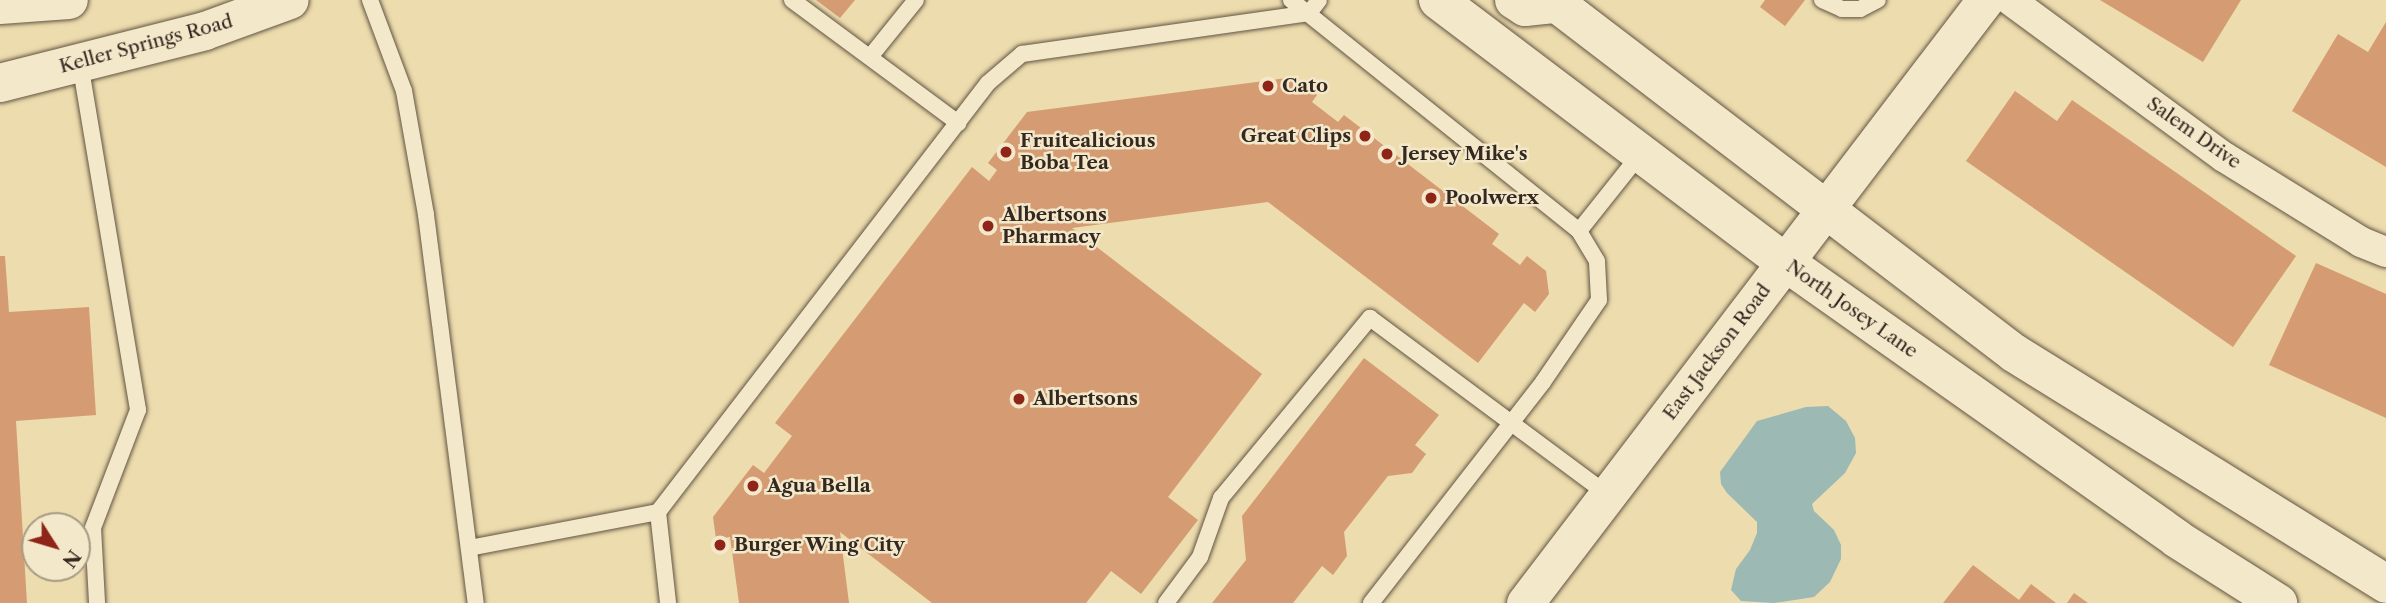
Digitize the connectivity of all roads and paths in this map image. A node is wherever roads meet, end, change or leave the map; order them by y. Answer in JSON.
{"nodes":[{"id":1,"x":69,"y":0,"type":"edge"},
{"id":2,"x":289,"y":0,"type":"edge"},
{"id":3,"x":370,"y":0,"type":"edge"},
{"id":4,"x":792,"y":0,"type":"edge"},
{"id":5,"x":916,"y":0,"type":"edge"},
{"id":6,"x":1291,"y":0,"type":"edge"},
{"id":7,"x":1319,"y":0,"type":"edge"},
{"id":8,"x":1438,"y":0,"type":"edge"},
{"id":9,"x":1514,"y":0,"type":"edge"},
{"id":10,"x":1822,"y":0,"type":"edge"},
{"id":11,"x":1878,"y":0,"type":"edge"},
{"id":12,"x":1985,"y":0,"type":"edge"},
{"id":13,"x":2010,"y":0,"type":"edge"},
{"id":14,"x":1556,"y":1,"type":"edge"},
{"id":15,"x":0,"y":5,"type":"edge"},
{"id":16,"x":1309,"y":13,"type":"junction"},
{"id":17,"x":870,"y":57,"type":"junction"},
{"id":18,"x":80,"y":63,"type":"junction"},
{"id":19,"x":0,"y":83,"type":"edge"},
{"id":20,"x":958,"y":123,"type":"junction"},
{"id":21,"x":1641,"y":153,"type":"junction"},
{"id":22,"x":1825,"y":211,"type":"junction"},
{"id":23,"x":1579,"y":231,"type":"junction"},
{"id":24,"x":2386,"y":252,"type":"edge"},
{"id":25,"x":1786,"y":262,"type":"junction"},
{"id":26,"x":1512,"y":422,"type":"junction"},
{"id":27,"x":1608,"y":495,"type":"junction"},
{"id":28,"x":658,"y":512,"type":"junction"},
{"id":29,"x":469,"y":548,"type":"junction"},
{"id":30,"x":2386,"y":584,"type":"edge"},
{"id":31,"x":97,"y":603,"type":"edge"},
{"id":32,"x":476,"y":603,"type":"edge"},
{"id":33,"x":668,"y":603,"type":"edge"},
{"id":34,"x":1166,"y":603,"type":"edge"},
{"id":35,"x":1371,"y":603,"type":"edge"},
{"id":36,"x":1525,"y":603,"type":"edge"},
{"id":37,"x":2278,"y":603,"type":"edge"}],
"edges":[{"from":1,"to":15,"type":"main road"},
{"from":2,"to":18,"type":"main road","name":"Keller Springs Road"},
{"from":3,"to":29,"type":"lane"},
{"from":4,"to":17,"type":"lane"},
{"from":5,"to":17,"type":"lane"},
{"from":6,"to":16,"type":"lane"},
{"from":7,"to":16,"type":"lane"},
{"from":8,"to":21,"type":"main road","name":"North Josey Lane"},
{"from":9,"to":14,"type":"main road"},
{"from":10,"to":11,"type":"lane"},
{"from":12,"to":22,"type":"street","name":"East Jackson Road"},
{"from":13,"to":24,"type":"street","name":"Salem Drive"},
{"from":14,"to":22,"type":"main road"},
{"from":16,"to":20,"type":"lane"},
{"from":16,"to":23,"type":"lane"},
{"from":17,"to":20,"type":"lane"},
{"from":18,"to":19,"type":"main road","name":"Keller Springs Road"},
{"from":18,"to":31,"type":"lane"},
{"from":20,"to":28,"type":"lane"},
{"from":21,"to":23,"type":"lane"},
{"from":21,"to":25,"type":"main road","name":"North Josey Lane"},
{"from":22,"to":25,"type":"street","name":"East Jackson Road"},
{"from":22,"to":30,"type":"main road"},
{"from":23,"to":26,"type":"lane"},
{"from":25,"to":27,"type":"street","name":"East Jackson Road"},
{"from":25,"to":37,"type":"main road","name":"North Josey Lane"},
{"from":26,"to":27,"type":"lane"},
{"from":26,"to":34,"type":"lane"},
{"from":26,"to":35,"type":"lane"},
{"from":27,"to":36,"type":"street","name":"East Jackson Road"},
{"from":28,"to":29,"type":"lane"},
{"from":28,"to":33,"type":"lane"},
{"from":29,"to":32,"type":"lane"}]}
